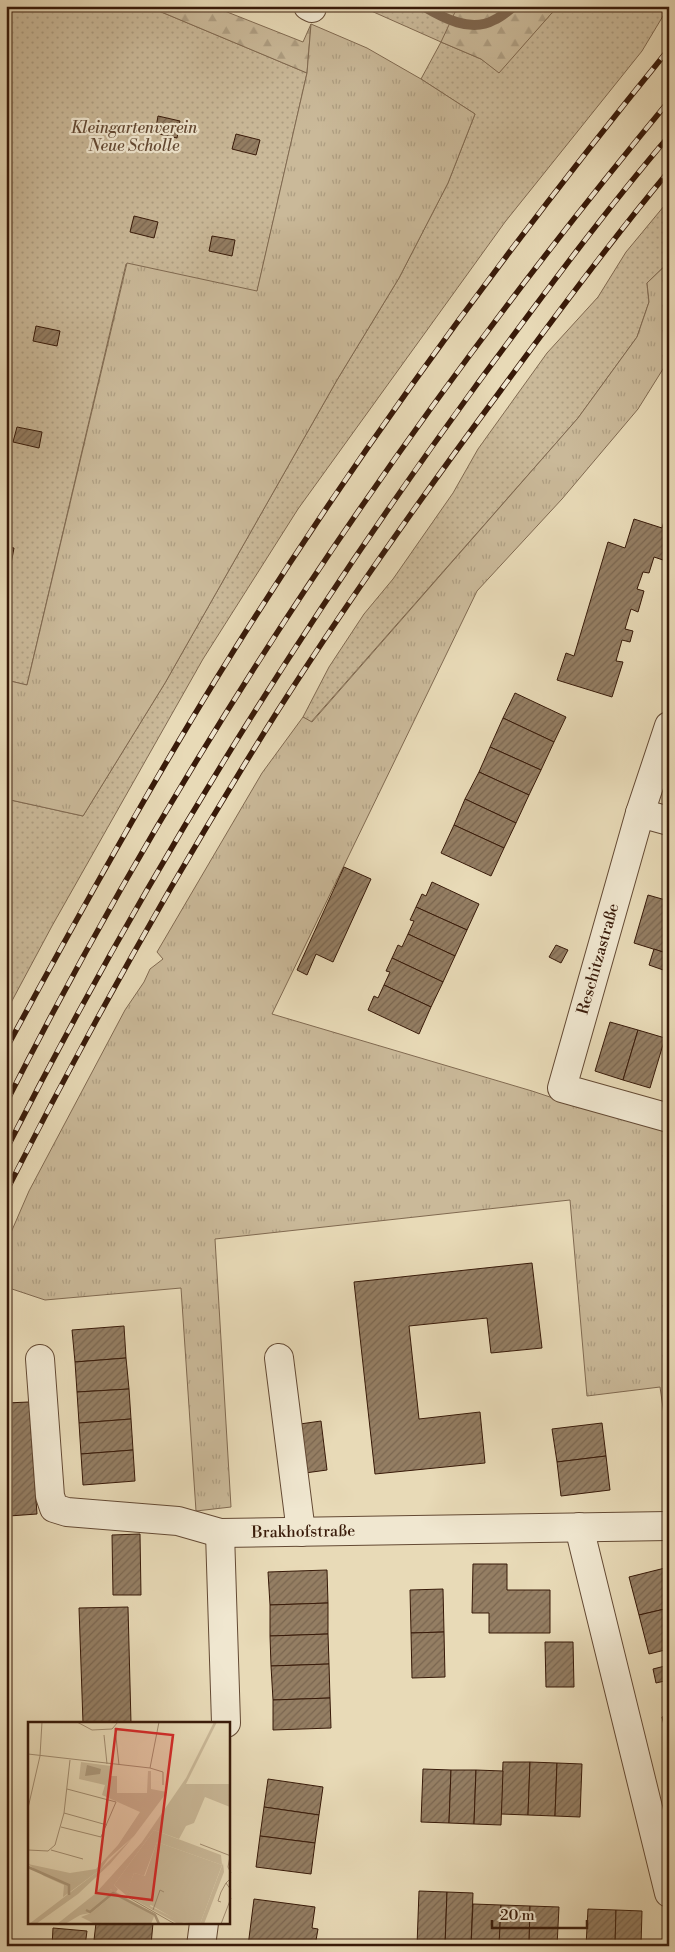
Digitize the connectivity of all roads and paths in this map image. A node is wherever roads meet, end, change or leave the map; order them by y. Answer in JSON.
{"nodes":[{"id":1,"x":669,"y":726,"type":"edge"},
{"id":2,"x":640,"y":813,"type":"junction"},
{"id":3,"x":669,"y":821,"type":"edge"},
{"id":4,"x":669,"y":1118,"type":"edge"},
{"id":5,"x":279,"y":1358,"type":"dead end"},
{"id":6,"x":40,"y":1359,"type":"dead end"},
{"id":7,"x":669,"y":1526,"type":"edge"},
{"id":8,"x":579,"y":1527,"type":"junction"},
{"id":9,"x":301,"y":1532,"type":"junction"},
{"id":10,"x":220,"y":1533,"type":"junction"},
{"id":11,"x":226,"y":1722,"type":"edge"},
{"id":12,"x":669,"y":1893,"type":"edge"},
{"id":13,"x":204,"y":1924,"type":"edge"},
{"id":14,"x":201,"y":1946,"type":"edge"}],
"edges":[{"from":1,"to":2,"type":"street","name":"Reschitzastraße"},
{"from":2,"to":3,"type":"street"},
{"from":2,"to":4,"type":"street","name":"Reschitzastraße"},
{"from":5,"to":9,"type":"street"},
{"from":6,"to":10,"type":"street","name":"Brakhofstraße"},
{"from":7,"to":8,"type":"street","name":"Brakhofstraße"},
{"from":8,"to":9,"type":"street","name":"Brakhofstraße"},
{"from":8,"to":12,"type":"street"},
{"from":9,"to":10,"type":"street","name":"Brakhofstraße"},
{"from":10,"to":11,"type":"street"},
{"from":13,"to":14,"type":"street"}]}
